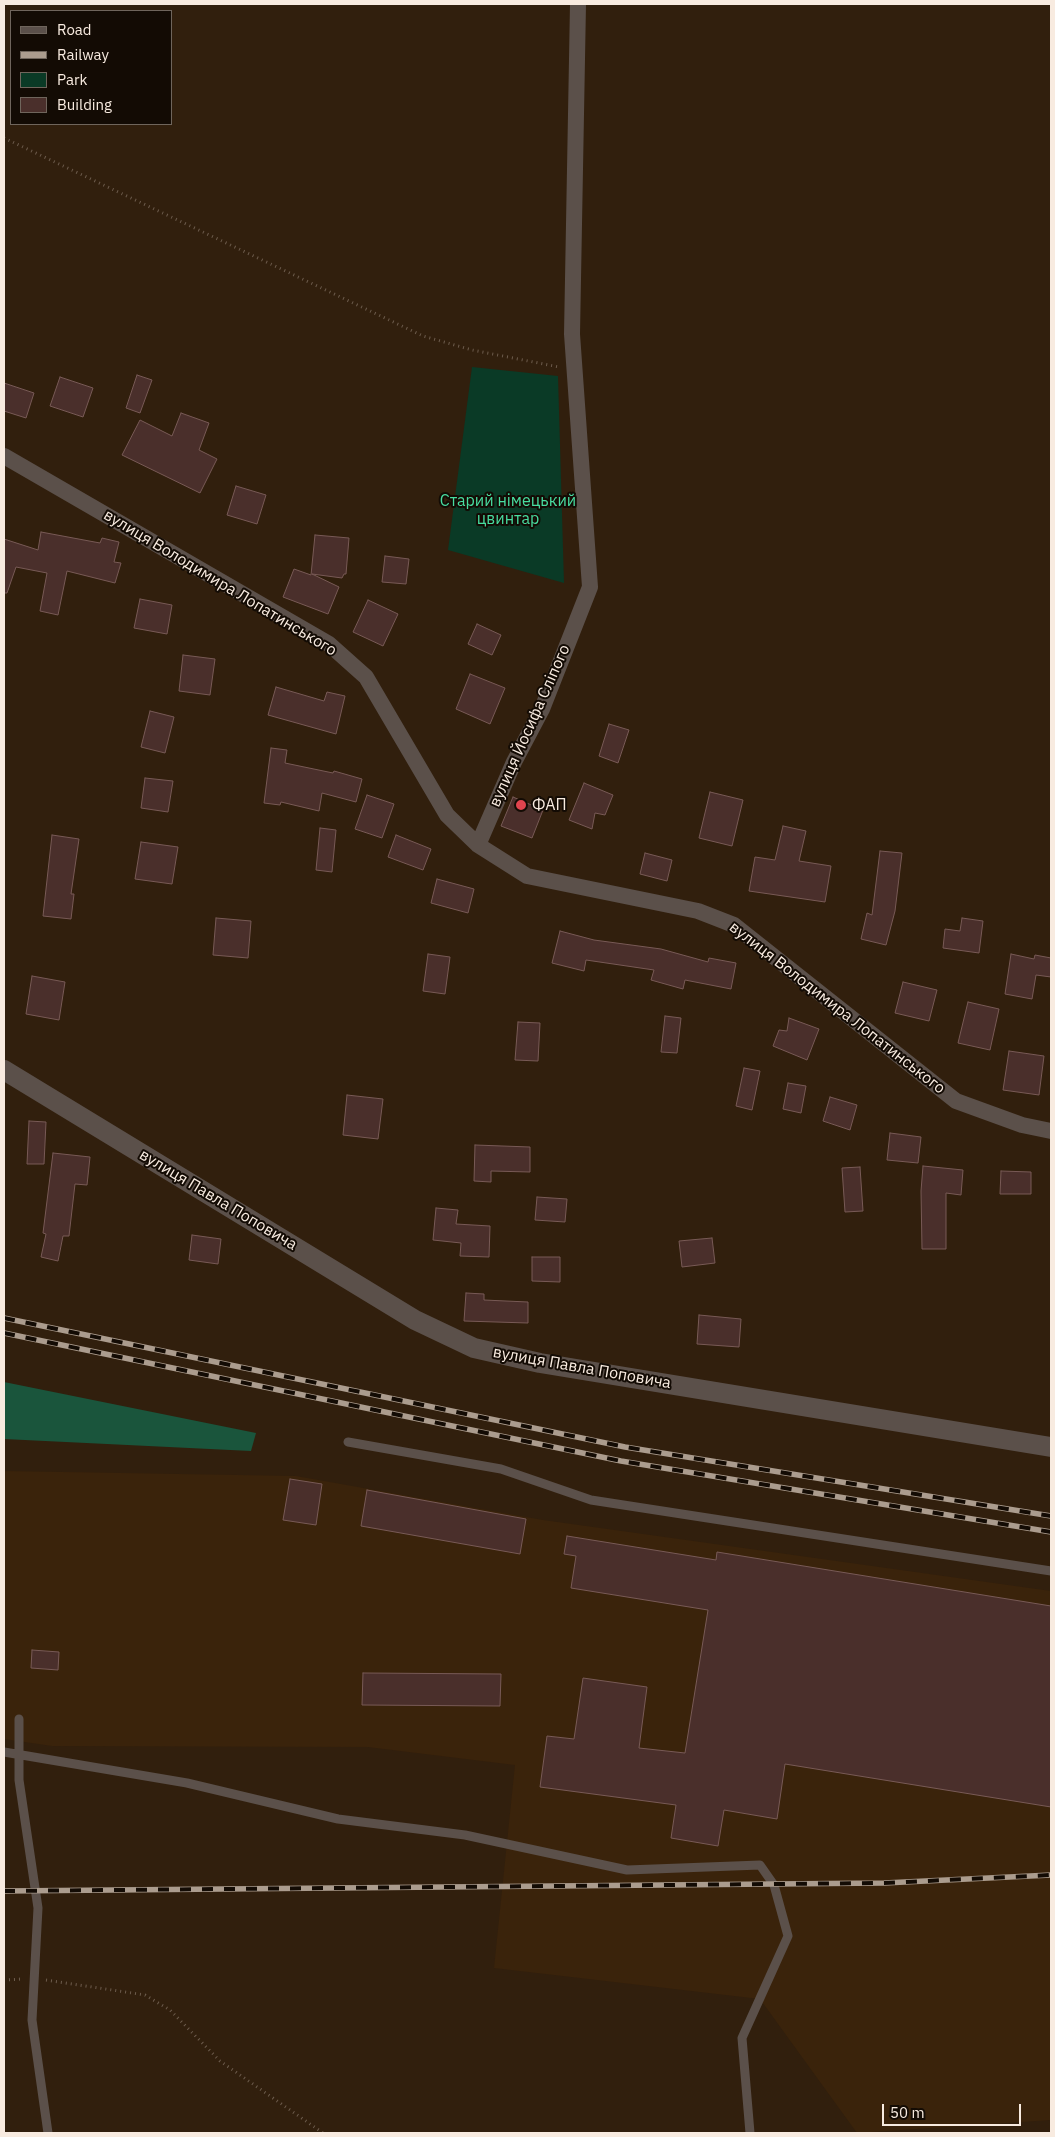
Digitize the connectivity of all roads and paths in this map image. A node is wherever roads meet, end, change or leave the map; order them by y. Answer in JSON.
{"nodes":[{"id":1,"x":578,"y":4,"type":"edge"},
{"id":2,"x":4,"y":138,"type":"edge"},
{"id":3,"x":574,"y":370,"type":"junction"},
{"id":4,"x":4,"y":456,"type":"edge"},
{"id":5,"x":478,"y":845,"type":"junction"},
{"id":6,"x":4,"y":1070,"type":"edge"},
{"id":7,"x":1051,"y":1131,"type":"edge"},
{"id":8,"x":348,"y":1442,"type":"dead end"},
{"id":9,"x":1051,"y":1447,"type":"edge"},
{"id":10,"x":1051,"y":1571,"type":"edge"},
{"id":11,"x":19,"y":1719,"type":"dead end"},
{"id":12,"x":4,"y":1752,"type":"edge"},
{"id":13,"x":19,"y":1755,"type":"junction"},
{"id":14,"x":34,"y":1979,"type":"junction"},
{"id":15,"x":4,"y":1980,"type":"edge"},
{"id":16,"x":48,"y":2133,"type":"edge"},
{"id":17,"x":324,"y":2133,"type":"edge"},
{"id":18,"x":750,"y":2133,"type":"edge"}],
"edges":[{"from":1,"to":3,"type":"street","name":"вулиця Йосифа Сліпого"},
{"from":2,"to":3,"type":"path"},
{"from":3,"to":5,"type":"street","name":"вулиця Йосифа Сліпого"},
{"from":4,"to":5,"type":"street","name":"вулиця Володимира Лопатинського"},
{"from":5,"to":7,"type":"street","name":"вулиця Володимира Лопатинського"},
{"from":6,"to":9,"type":"street","name":"вулиця Павла Поповича"},
{"from":8,"to":10,"type":"lane"},
{"from":11,"to":13,"type":"lane"},
{"from":12,"to":13,"type":"lane"},
{"from":13,"to":14,"type":"lane"},
{"from":13,"to":18,"type":"lane"},
{"from":14,"to":15,"type":"path"},
{"from":14,"to":16,"type":"lane"},
{"from":14,"to":17,"type":"path"}]}
